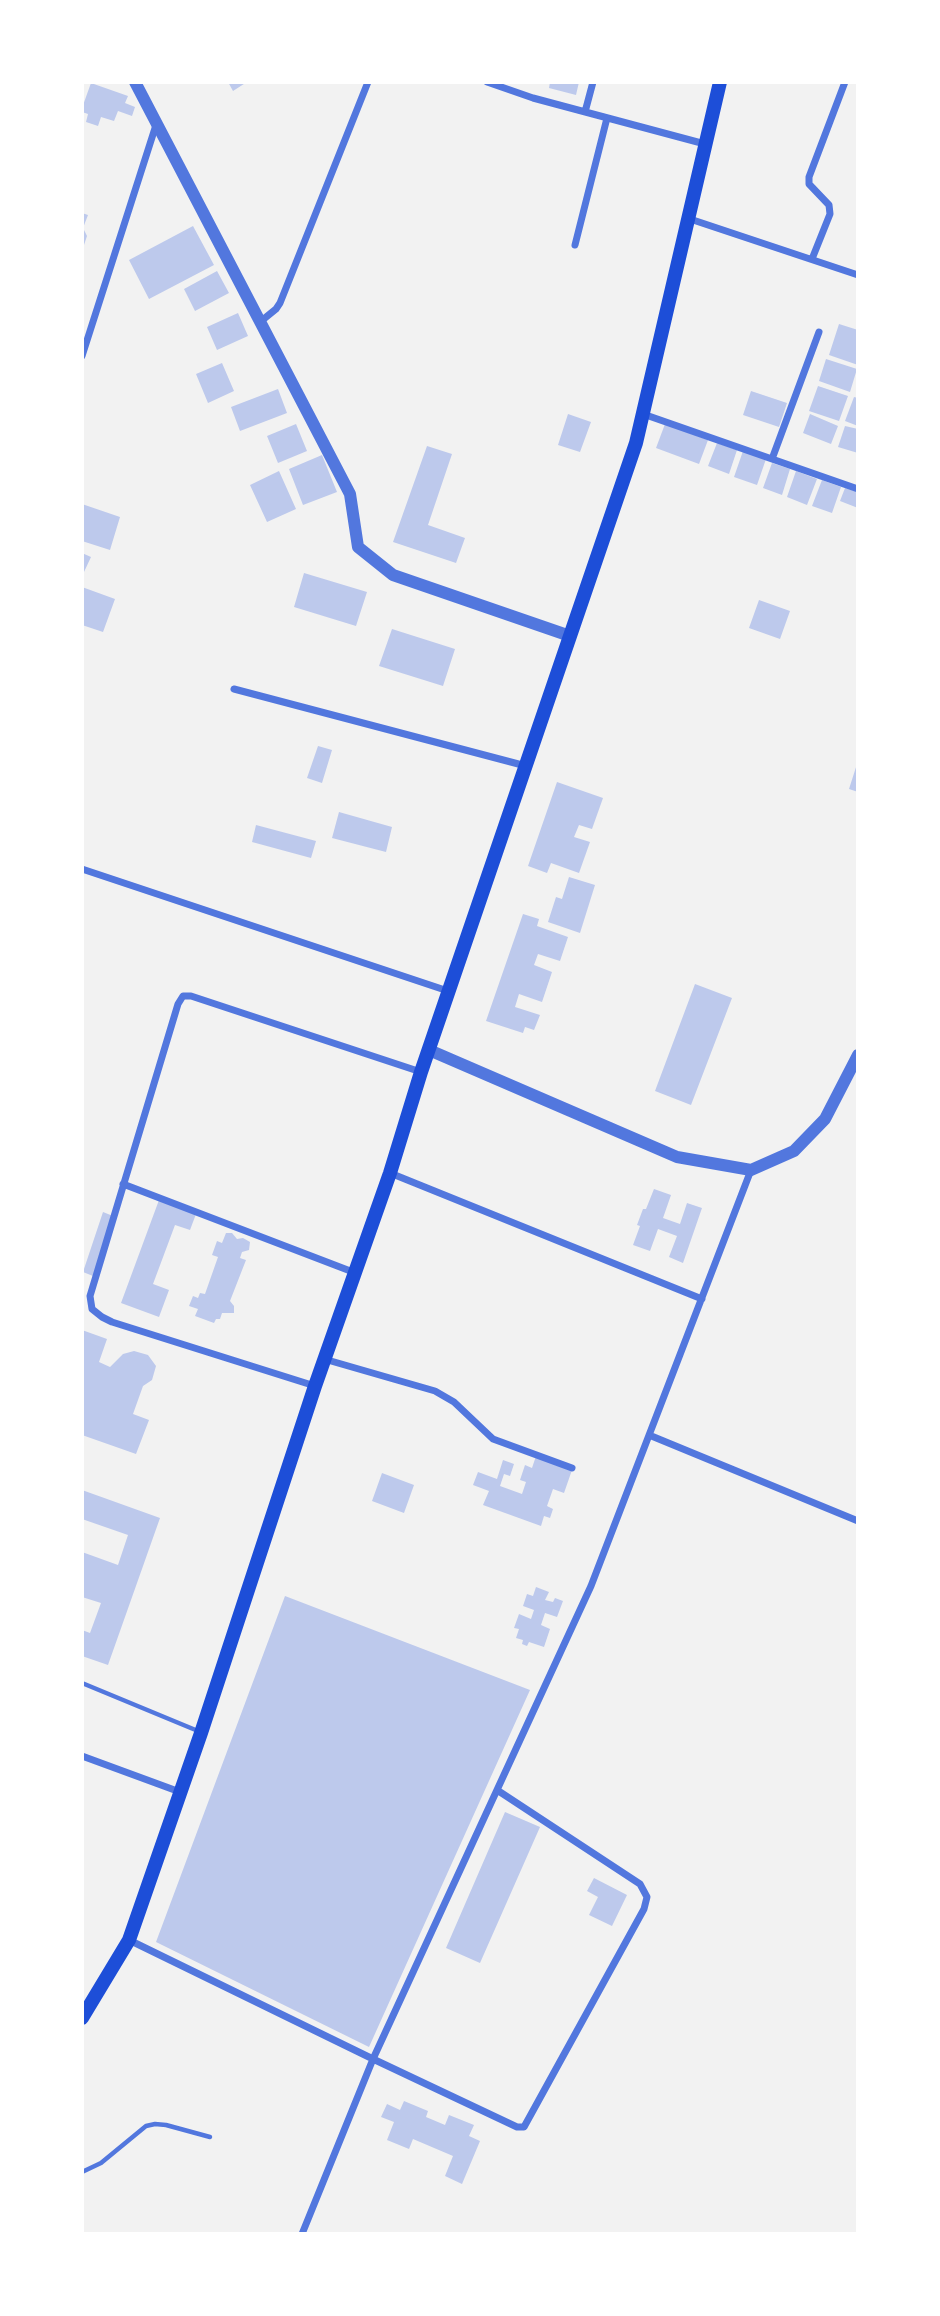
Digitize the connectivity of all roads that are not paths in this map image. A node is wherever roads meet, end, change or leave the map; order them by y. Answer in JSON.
{"nodes":[{"id":1,"x":135,"y":82,"type":"edge"},
{"id":2,"x":368,"y":82,"type":"edge"},
{"id":3,"x":487,"y":82,"type":"edge"},
{"id":4,"x":593,"y":82,"type":"edge"},
{"id":5,"x":720,"y":82,"type":"edge"},
{"id":6,"x":845,"y":82,"type":"edge"},
{"id":7,"x":585,"y":112,"type":"junction"},
{"id":8,"x":607,"y":118,"type":"junction"},
{"id":9,"x":156,"y":125,"type":"junction"},
{"id":10,"x":705,"y":144,"type":"junction"},
{"id":11,"x":690,"y":219,"type":"junction"},
{"id":12,"x":575,"y":245,"type":"dead end"},
{"id":13,"x":812,"y":259,"type":"junction"},
{"id":14,"x":858,"y":275,"type":"edge"},
{"id":15,"x":259,"y":323,"type":"junction"},
{"id":16,"x":819,"y":332,"type":"dead end"},
{"id":17,"x":82,"y":356,"type":"edge"},
{"id":18,"x":642,"y":413,"type":"junction"},
{"id":19,"x":772,"y":459,"type":"junction"},
{"id":20,"x":858,"y":489,"type":"edge"},
{"id":21,"x":570,"y":636,"type":"junction"},
{"id":22,"x":234,"y":689,"type":"dead end"},
{"id":23,"x":526,"y":766,"type":"junction"},
{"id":24,"x":82,"y":869,"type":"edge"},
{"id":25,"x":449,"y":991,"type":"junction"},
{"id":26,"x":429,"y":1050,"type":"junction"},
{"id":27,"x":858,"y":1055,"type":"edge"},
{"id":28,"x":421,"y":1072,"type":"junction"},
{"id":29,"x":751,"y":1170,"type":"junction"},
{"id":30,"x":390,"y":1173,"type":"junction"},
{"id":31,"x":124,"y":1184,"type":"junction"},
{"id":32,"x":353,"y":1272,"type":"junction"},
{"id":33,"x":702,"y":1299,"type":"junction"},
{"id":34,"x":324,"y":1359,"type":"junction"},
{"id":35,"x":315,"y":1386,"type":"junction"},
{"id":36,"x":649,"y":1435,"type":"junction"},
{"id":37,"x":572,"y":1468,"type":"dead end"},
{"id":38,"x":858,"y":1521,"type":"edge"},
{"id":39,"x":82,"y":1682,"type":"edge"},
{"id":40,"x":201,"y":1732,"type":"junction"},
{"id":41,"x":82,"y":1756,"type":"edge"},
{"id":42,"x":497,"y":1790,"type":"junction"},
{"id":43,"x":180,"y":1792,"type":"junction"},
{"id":44,"x":129,"y":1940,"type":"junction"},
{"id":45,"x":82,"y":2018,"type":"edge"},
{"id":46,"x":373,"y":2059,"type":"junction"},
{"id":47,"x":210,"y":2137,"type":"dead end"},
{"id":48,"x":82,"y":2172,"type":"edge"},
{"id":49,"x":302,"y":2234,"type":"edge"}],
"edges":[{"from":1,"to":9,"type":"street"},
{"from":2,"to":15,"type":"street"},
{"from":3,"to":7,"type":"street"},
{"from":4,"to":7,"type":"street"},
{"from":5,"to":10,"type":"main road"},
{"from":6,"to":13,"type":"street"},
{"from":7,"to":8,"type":"street"},
{"from":8,"to":10,"type":"street"},
{"from":8,"to":12,"type":"street"},
{"from":9,"to":15,"type":"street"},
{"from":9,"to":17,"type":"street"},
{"from":10,"to":11,"type":"main road"},
{"from":11,"to":13,"type":"street"},
{"from":11,"to":18,"type":"main road"},
{"from":13,"to":14,"type":"street"},
{"from":15,"to":21,"type":"street"},
{"from":16,"to":19,"type":"street"},
{"from":18,"to":19,"type":"street"},
{"from":18,"to":21,"type":"main road"},
{"from":19,"to":20,"type":"street"},
{"from":21,"to":23,"type":"main road"},
{"from":22,"to":23,"type":"street"},
{"from":23,"to":25,"type":"main road"},
{"from":24,"to":25,"type":"street"},
{"from":25,"to":26,"type":"main road"},
{"from":26,"to":28,"type":"main road"},
{"from":26,"to":29,"type":"street"},
{"from":27,"to":29,"type":"street"},
{"from":28,"to":30,"type":"main road"},
{"from":28,"to":31,"type":"street"},
{"from":29,"to":33,"type":"street"},
{"from":30,"to":32,"type":"main road"},
{"from":30,"to":33,"type":"street"},
{"from":31,"to":32,"type":"street"},
{"from":31,"to":35,"type":"street"},
{"from":32,"to":34,"type":"main road"},
{"from":33,"to":36,"type":"street"},
{"from":34,"to":35,"type":"main road"},
{"from":34,"to":37,"type":"street"},
{"from":35,"to":40,"type":"main road"},
{"from":36,"to":38,"type":"street"},
{"from":36,"to":42,"type":"street"},
{"from":39,"to":40,"type":"lane"},
{"from":40,"to":43,"type":"main road"},
{"from":41,"to":43,"type":"street"},
{"from":42,"to":46,"type":"street"},
{"from":42,"to":46,"type":"street"},
{"from":43,"to":44,"type":"main road"},
{"from":44,"to":45,"type":"main road"},
{"from":44,"to":46,"type":"street"},
{"from":46,"to":49,"type":"street"},
{"from":47,"to":48,"type":"lane"}]}
